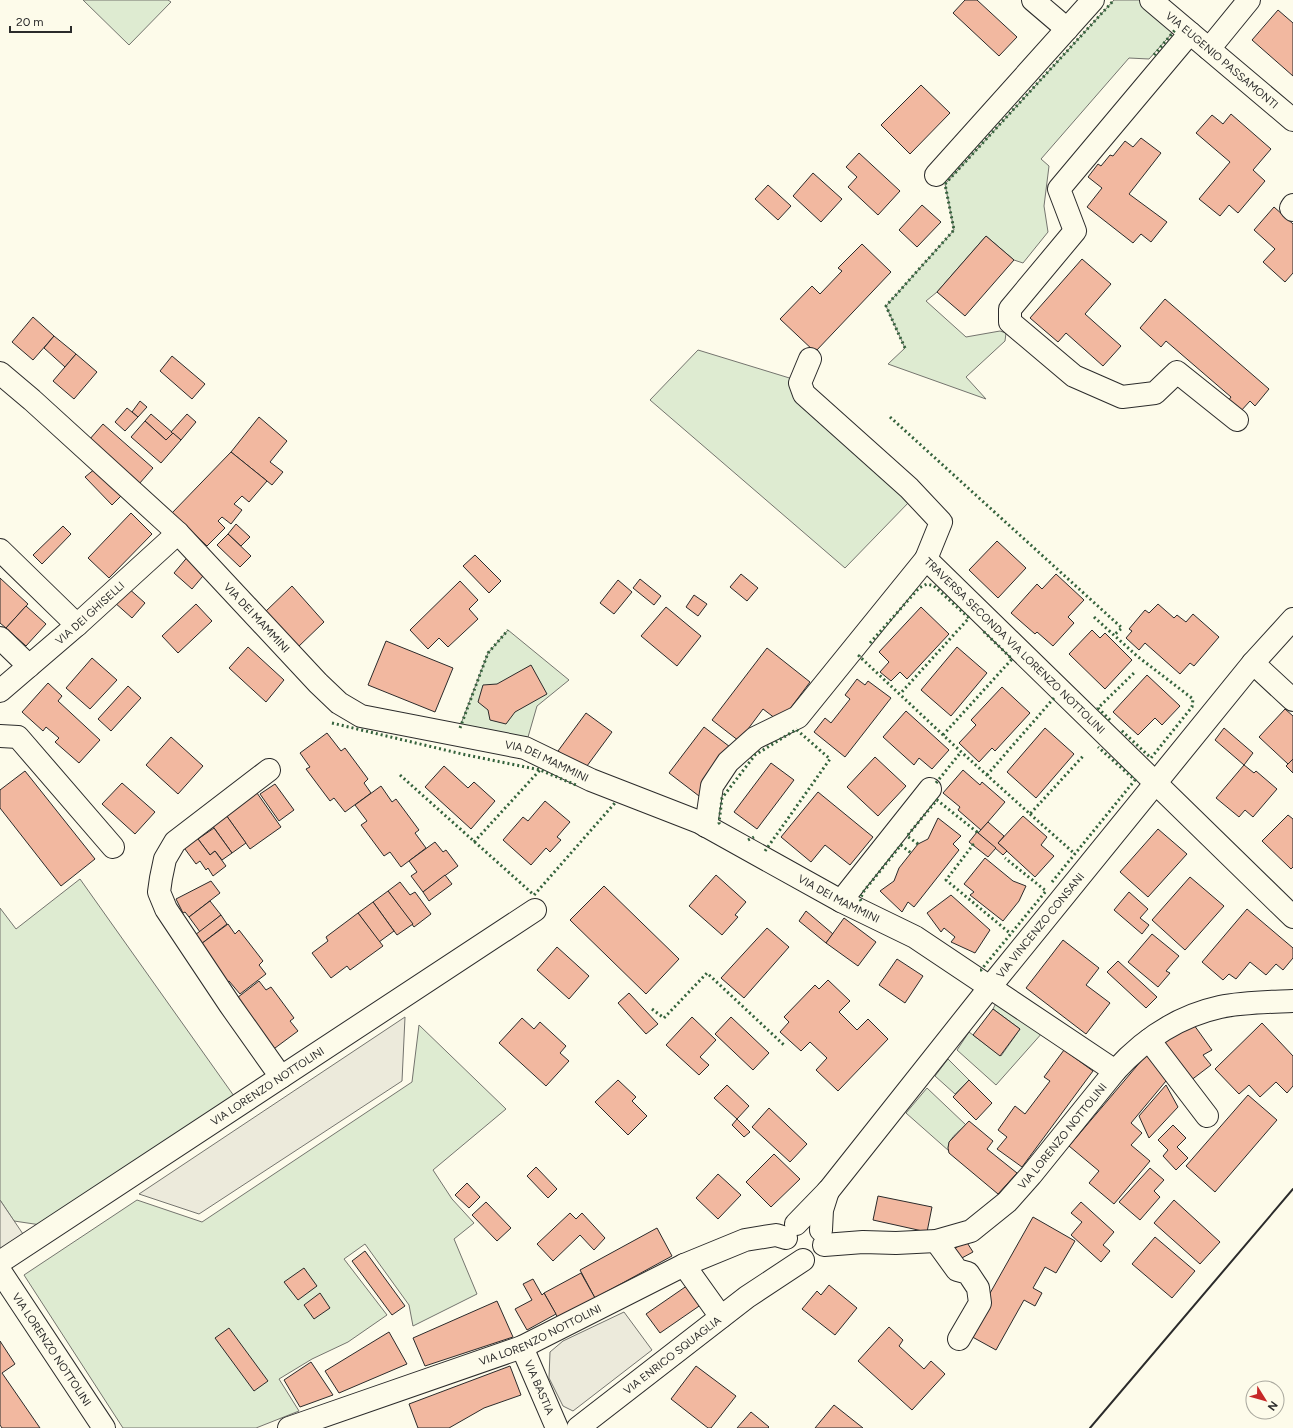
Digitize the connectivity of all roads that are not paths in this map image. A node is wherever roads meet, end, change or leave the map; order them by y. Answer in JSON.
{"nodes":[{"id":1,"x":1033,"y":0,"type":"edge"},
{"id":2,"x":1094,"y":0,"type":"edge"},
{"id":3,"x":1151,"y":0,"type":"edge"},
{"id":4,"x":1249,"y":0,"type":"edge"},
{"id":5,"x":1067,"y":29,"type":"junction"},
{"id":6,"x":1190,"y":33,"type":"junction"},
{"id":7,"x":1209,"y":49,"type":"junction"},
{"id":8,"x":1293,"y":120,"type":"edge"},
{"id":9,"x":936,"y":175,"type":"dead end"},
{"id":10,"x":1293,"y":205,"type":"edge"},
{"id":11,"x":1293,"y":210,"type":"edge"},
{"id":12,"x":810,"y":359,"type":"dead end"},
{"id":13,"x":0,"y":372,"type":"edge"},
{"id":14,"x":1237,"y":420,"type":"dead end"},
{"id":15,"x":178,"y":533,"type":"junction"},
{"id":16,"x":0,"y":550,"type":"edge"},
{"id":17,"x":926,"y":559,"type":"junction"},
{"id":18,"x":1293,"y":604,"type":"edge"},
{"id":19,"x":1293,"y":619,"type":"edge"},
{"id":20,"x":77,"y":626,"type":"junction"},
{"id":21,"x":0,"y":638,"type":"edge"},
{"id":22,"x":1253,"y":663,"type":"junction"},
{"id":23,"x":29,"y":666,"type":"junction"},
{"id":24,"x":0,"y":691,"type":"edge"},
{"id":25,"x":1293,"y":700,"type":"edge"},
{"id":26,"x":0,"y":736,"type":"edge"},
{"id":27,"x":269,"y":770,"type":"dead end"},
{"id":28,"x":1156,"y":783,"type":"junction"},
{"id":29,"x":930,"y":789,"type":"dead end"},
{"id":30,"x":706,"y":826,"type":"junction"},
{"id":31,"x":113,"y":847,"type":"dead end"},
{"id":32,"x":841,"y":901,"type":"junction"},
{"id":33,"x":535,"y":910,"type":"dead end"},
{"id":34,"x":1293,"y":917,"type":"edge"},
{"id":35,"x":990,"y":987,"type":"junction"},
{"id":36,"x":1293,"y":1000,"type":"edge"},
{"id":37,"x":1149,"y":1040,"type":"junction"},
{"id":38,"x":1115,"y":1071,"type":"junction"},
{"id":39,"x":281,"y":1077,"type":"junction"},
{"id":40,"x":1207,"y":1116,"type":"dead end"},
{"id":41,"x":829,"y":1190,"type":"junction"},
{"id":42,"x":822,"y":1237,"type":"junction"},
{"id":43,"x":936,"y":1241,"type":"junction"},
{"id":44,"x":793,"y":1243,"type":"junction"},
{"id":45,"x":0,"y":1262,"type":"edge"},
{"id":46,"x":684,"y":1265,"type":"junction"},
{"id":47,"x":0,"y":1271,"type":"edge"},
{"id":48,"x":721,"y":1317,"type":"junction"},
{"id":49,"x":959,"y":1339,"type":"dead end"},
{"id":50,"x":522,"y":1347,"type":"junction"},
{"id":51,"x":104,"y":1428,"type":"edge"},
{"id":52,"x":289,"y":1428,"type":"edge"},
{"id":53,"x":557,"y":1428,"type":"edge"},
{"id":54,"x":578,"y":1428,"type":"edge"}],
"edges":[{"from":1,"to":5,"type":"street"},
{"from":2,"to":5,"type":"street"},
{"from":3,"to":6,"type":"street","name":"VIA EUGENIO PASSAMONTI"},
{"from":4,"to":7,"type":"street"},
{"from":5,"to":9,"type":"street"},
{"from":6,"to":7,"type":"street","name":"VIA EUGENIO PASSAMONTI"},
{"from":6,"to":14,"type":"street"},
{"from":7,"to":8,"type":"street","name":"VIA EUGENIO PASSAMONTI"},
{"from":10,"to":11,"type":"street"},
{"from":12,"to":17,"type":"street","name":"TRAVERSA SECONDA VIA LORENZO NOTTOLINI"},
{"from":13,"to":15,"type":"street","name":"VIA DEI MAMMINI"},
{"from":15,"to":20,"type":"street","name":"VIA DEI GHISELLI"},
{"from":15,"to":30,"type":"street","name":"VIA DEI MAMMINI"},
{"from":16,"to":20,"type":"street"},
{"from":17,"to":28,"type":"street","name":"TRAVERSA SECONDA VIA LORENZO NOTTOLINI"},
{"from":17,"to":30,"type":"street"},
{"from":18,"to":22,"type":"street","name":"VIA VINCENZO CONSANI"},
{"from":19,"to":22,"type":"street","name":"VIA VINCENZO CONSANI"},
{"from":20,"to":23,"type":"street","name":"VIA DEI GHISELLI"},
{"from":21,"to":23,"type":"street"},
{"from":22,"to":25,"type":"street"},
{"from":22,"to":28,"type":"street","name":"VIA VINCENZO CONSANI"},
{"from":23,"to":24,"type":"street","name":"VIA DEI GHISELLI"},
{"from":26,"to":31,"type":"street"},
{"from":27,"to":39,"type":"street"},
{"from":28,"to":34,"type":"street"},
{"from":28,"to":35,"type":"street","name":"VIA VINCENZO CONSANI"},
{"from":29,"to":32,"type":"street"},
{"from":30,"to":32,"type":"street","name":"VIA DEI MAMMINI"},
{"from":32,"to":35,"type":"street","name":"VIA DEI MAMMINI"},
{"from":33,"to":39,"type":"street","name":"VIA LORENZO NOTTOLINI"},
{"from":35,"to":38,"type":"street","name":"VIA DEI MAMMINI"},
{"from":35,"to":41,"type":"street","name":"VIA VINCENZO CONSANI"},
{"from":36,"to":37,"type":"street","name":"VIA LORENZO NOTTOLINI"},
{"from":37,"to":38,"type":"street","name":"VIA LORENZO NOTTOLINI"},
{"from":37,"to":40,"type":"street"},
{"from":38,"to":43,"type":"street","name":"VIA LORENZO NOTTOLINI"},
{"from":39,"to":45,"type":"street","name":"VIA LORENZO NOTTOLINI"},
{"from":41,"to":42,"type":"street","name":"VIA VINCENZO CONSANI"},
{"from":41,"to":44,"type":"street","name":"VIA VINCENZO CONSANI"},
{"from":42,"to":43,"type":"street","name":"VIA LORENZO NOTTOLINI"},
{"from":42,"to":44,"type":"street","name":"VIA LORENZO NOTTOLINI"},
{"from":42,"to":44,"type":"street"},
{"from":43,"to":49,"type":"street"},
{"from":44,"to":46,"type":"street","name":"VIA LORENZO NOTTOLINI"},
{"from":44,"to":48,"type":"street","name":"VIA ENRICO SQUAGLIA"},
{"from":46,"to":48,"type":"street"},
{"from":46,"to":50,"type":"street","name":"VIA LORENZO NOTTOLINI"},
{"from":47,"to":51,"type":"street","name":"VIA LORENZO NOTTOLINI"},
{"from":48,"to":54,"type":"street","name":"VIA ENRICO SQUAGLIA"},
{"from":50,"to":52,"type":"street","name":"VIA LORENZO NOTTOLINI"},
{"from":50,"to":53,"type":"street","name":"VIA BASTIA"}]}
